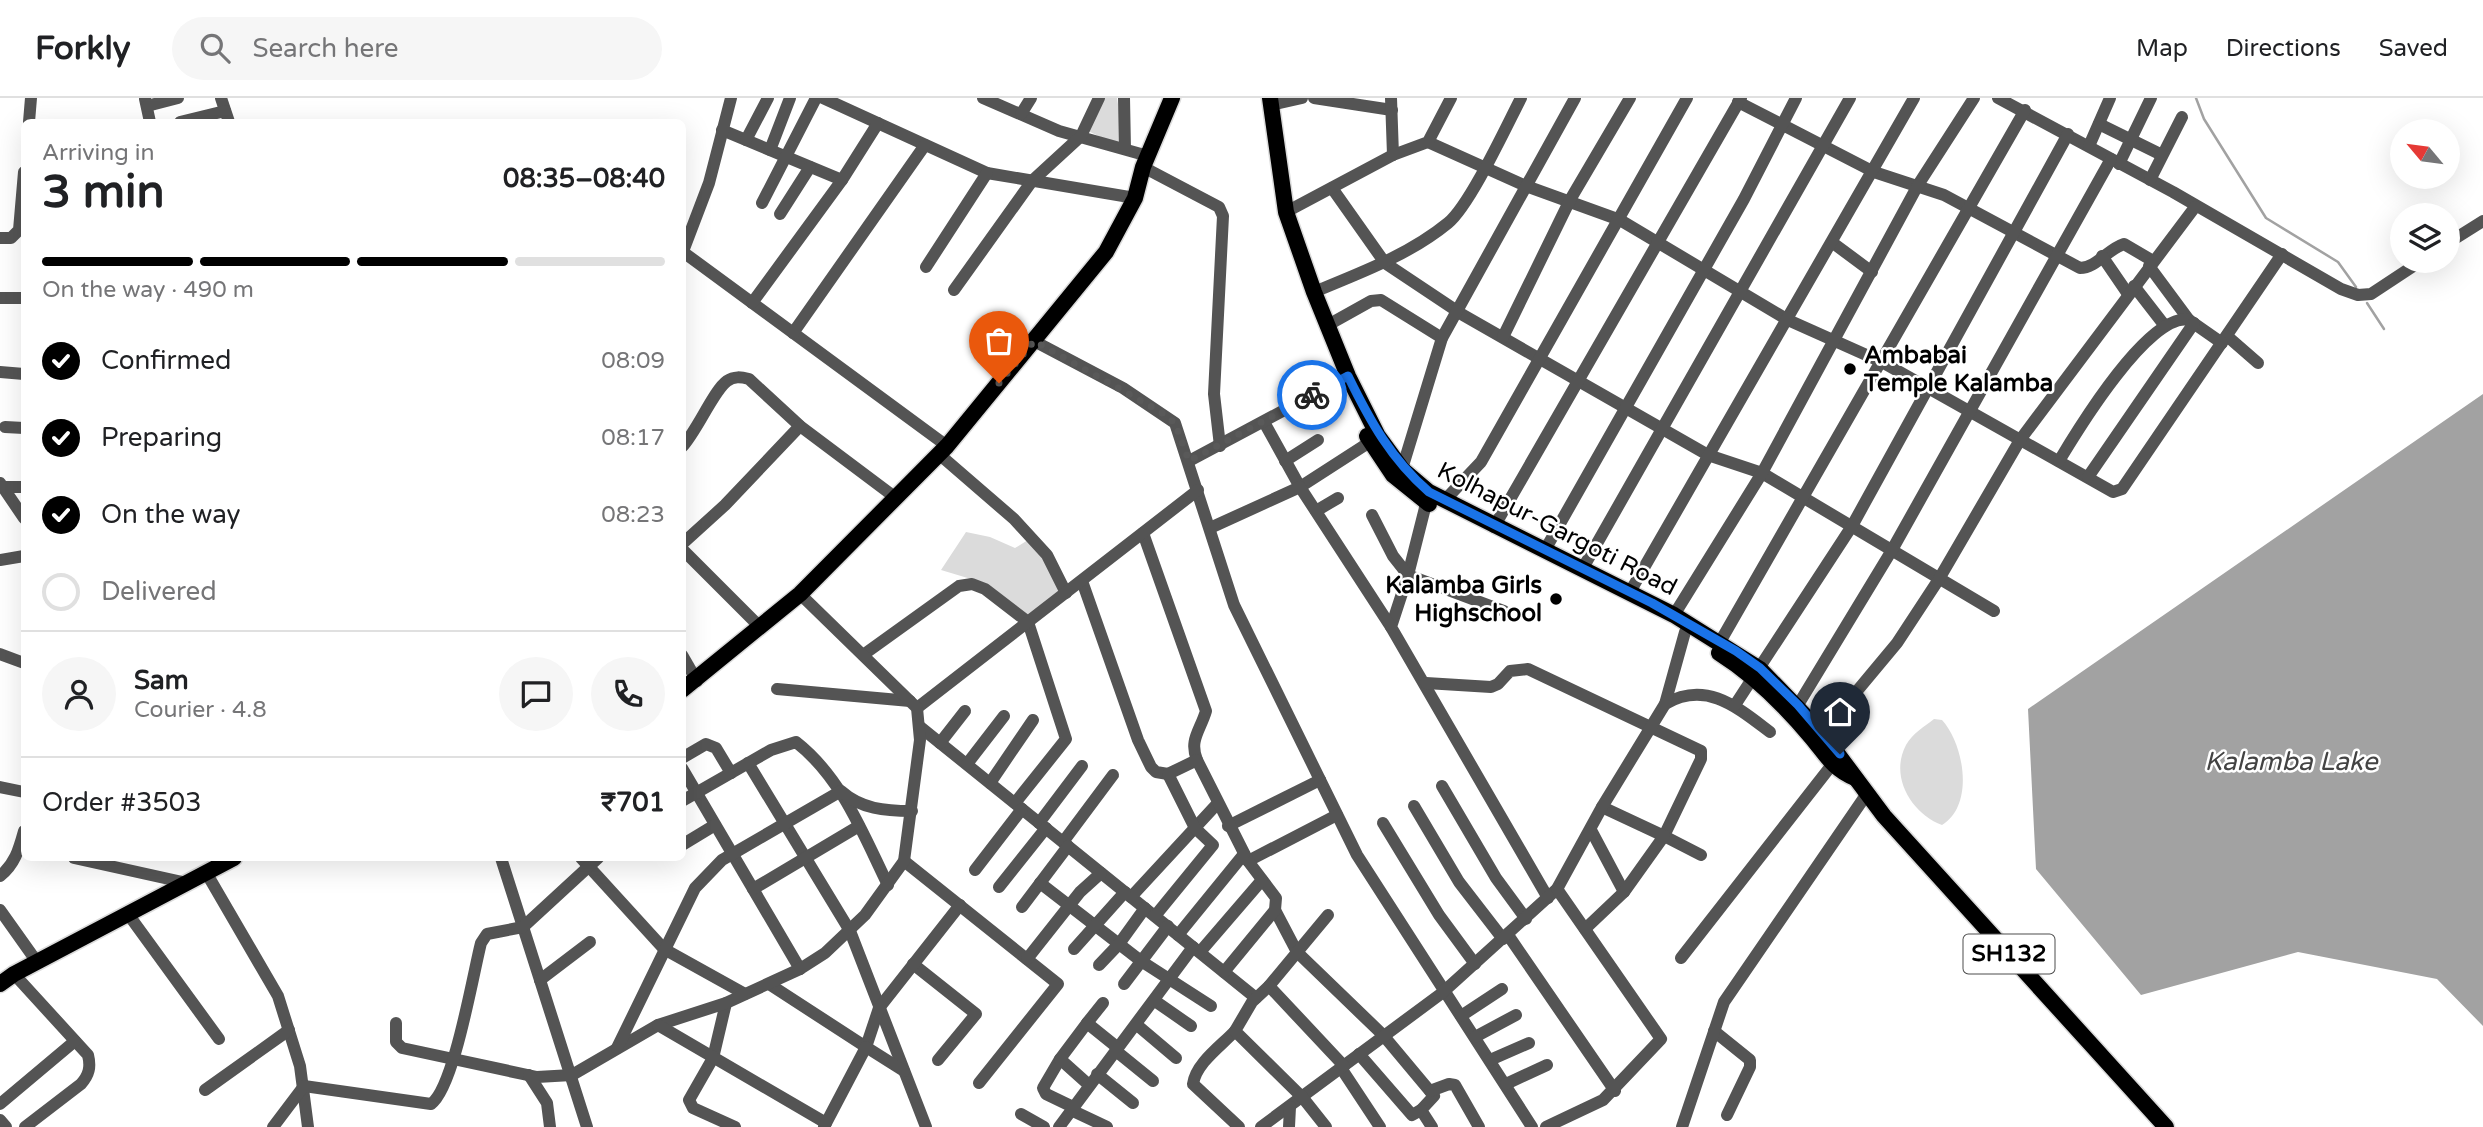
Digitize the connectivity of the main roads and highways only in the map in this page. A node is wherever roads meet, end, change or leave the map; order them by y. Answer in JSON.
{"nodes":[{"id":1,"x":1172,"y":98,"type":"edge"},
{"id":2,"x":1267,"y":100,"type":"edge"},
{"id":3,"x":1345,"y":378,"type":"junction"},
{"id":4,"x":1374,"y":439,"type":"junction"},
{"id":5,"x":1428,"y":497,"type":"junction"},
{"id":6,"x":1757,"y":674,"type":"junction"},
{"id":7,"x":686,"y":688,"type":"edge"},
{"id":8,"x":1836,"y":759,"type":"junction"},
{"id":9,"x":229,"y":861,"type":"edge"},
{"id":10,"x":0,"y":984,"type":"edge"},
{"id":11,"x":2166,"y":1127,"type":"edge"}],
"edges":[{"from":1,"to":7,"type":"main road"},
{"from":2,"to":3,"type":"main road"},
{"from":2,"to":3,"type":"main road"},
{"from":3,"to":4,"type":"main road"},
{"from":4,"to":5,"type":"main road","name":"Kolhapur-Gargoti Road"},
{"from":4,"to":5,"type":"main road"},
{"from":5,"to":6,"type":"main road"},
{"from":5,"to":6,"type":"main road","name":"Kolhapur-Gargoti Road"},
{"from":6,"to":8,"type":"main road"},
{"from":6,"to":8,"type":"main road","name":"Kolhapur-Gargoti Road"},
{"from":8,"to":11,"type":"main road","number":"SH132"},
{"from":9,"to":10,"type":"main road"}]}
